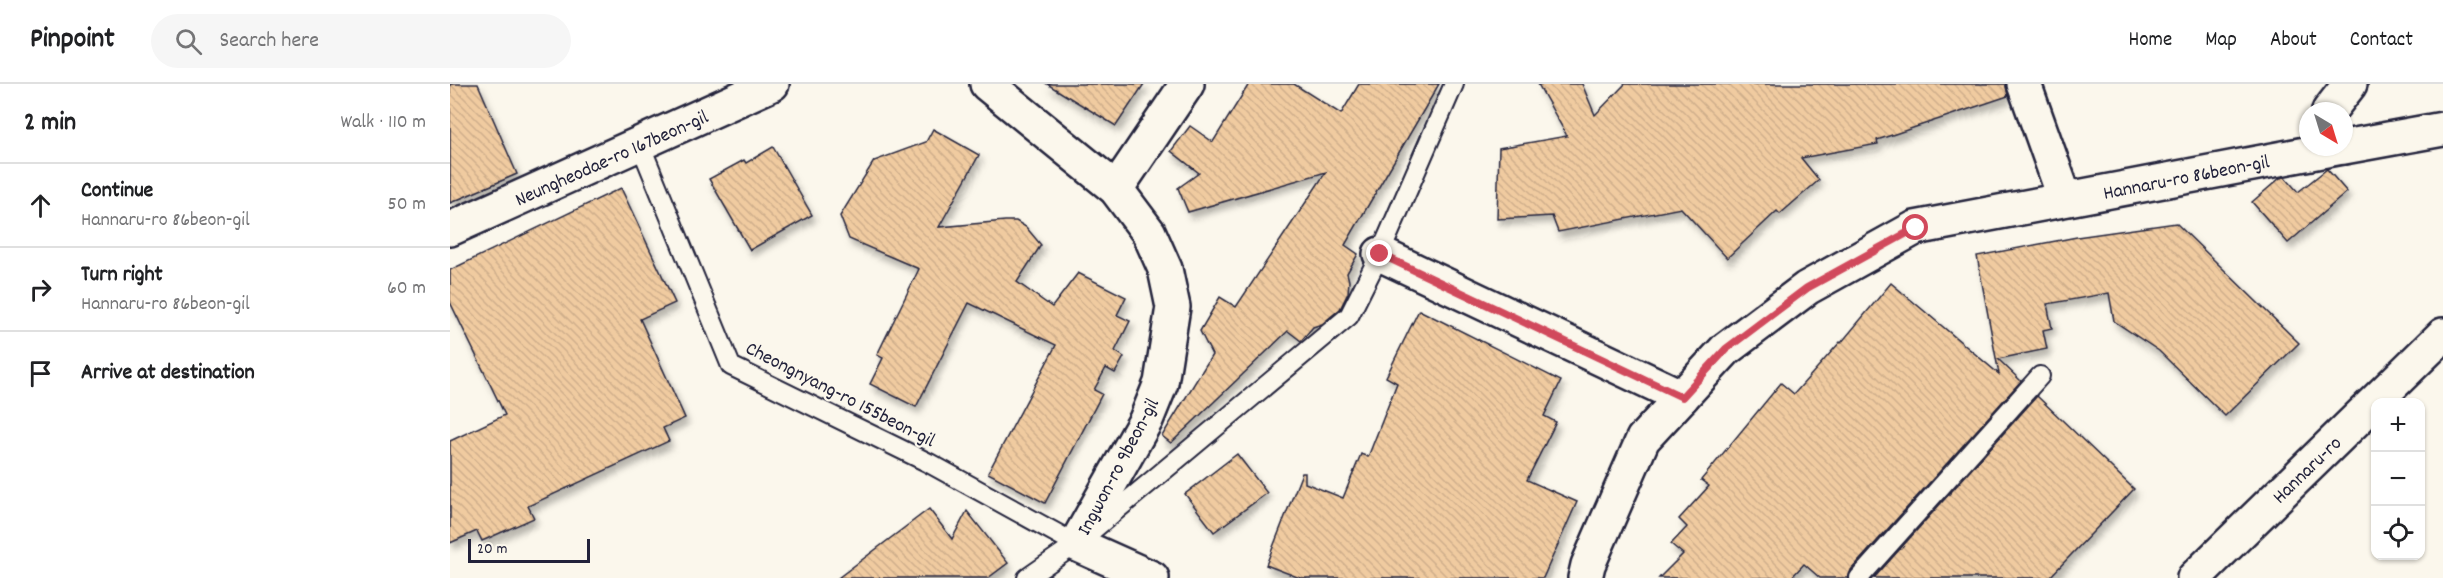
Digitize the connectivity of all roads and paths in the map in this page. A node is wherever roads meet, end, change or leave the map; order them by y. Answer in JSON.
{"nodes":[{"id":1,"x":772,"y":84,"type":"edge"},
{"id":2,"x":987,"y":84,"type":"edge"},
{"id":3,"x":1187,"y":84,"type":"edge"},
{"id":4,"x":1454,"y":84,"type":"edge"},
{"id":5,"x":2024,"y":84,"type":"edge"},
{"id":6,"x":2350,"y":84,"type":"edge"},
{"id":7,"x":2336,"y":102,"type":"edge"},
{"id":8,"x":2443,"y":129,"type":"edge"},
{"id":9,"x":640,"y":144,"type":"junction"},
{"id":10,"x":2353,"y":145,"type":"edge"},
{"id":11,"x":2299,"y":146,"type":"edge"},
{"id":12,"x":1116,"y":189,"type":"junction"},
{"id":13,"x":2065,"y":199,"type":"junction"},
{"id":14,"x":450,"y":229,"type":"edge"},
{"id":15,"x":1380,"y":254,"type":"junction"},
{"id":16,"x":2443,"y":335,"type":"edge"},
{"id":17,"x":2040,"y":376,"type":"dead end"},
{"id":18,"x":1682,"y":397,"type":"junction"},
{"id":19,"x":1076,"y":544,"type":"junction"},
{"id":20,"x":1027,"y":578,"type":"edge"},
{"id":21,"x":1152,"y":578,"type":"edge"},
{"id":22,"x":1585,"y":578,"type":"edge"},
{"id":23,"x":1859,"y":578,"type":"edge"},
{"id":24,"x":2194,"y":578,"type":"edge"}],
"edges":[{"from":1,"to":9,"type":"street","name":"Neungheodae-ro 167beon-gil"},
{"from":2,"to":12,"type":"street","name":"Ingwon-ro 9beon-gil"},
{"from":3,"to":12,"type":"street"},
{"from":4,"to":15,"type":"lane"},
{"from":5,"to":13,"type":"street"},
{"from":6,"to":7,"type":"street"},
{"from":8,"to":10,"type":"street","name":"Hannaru-ro 86beon-gil"},
{"from":9,"to":14,"type":"street","name":"Neungheodae-ro 167beon-gil"},
{"from":9,"to":19,"type":"lane","name":"Cheongnyang-ro 155beon-gil"},
{"from":11,"to":13,"type":"street","name":"Hannaru-ro 86beon-gil"},
{"from":12,"to":19,"type":"street","name":"Ingwon-ro 9beon-gil"},
{"from":13,"to":18,"type":"street","name":"Hannaru-ro 86beon-gil"},
{"from":15,"to":18,"type":"street"},
{"from":15,"to":19,"type":"lane"},
{"from":16,"to":24,"type":"street","name":"Hannaru-ro"},
{"from":17,"to":23,"type":"lane"},
{"from":18,"to":22,"type":"street","name":"Hannaru-ro 86beon-gil"},
{"from":19,"to":20,"type":"lane"},
{"from":19,"to":21,"type":"street"}]}
